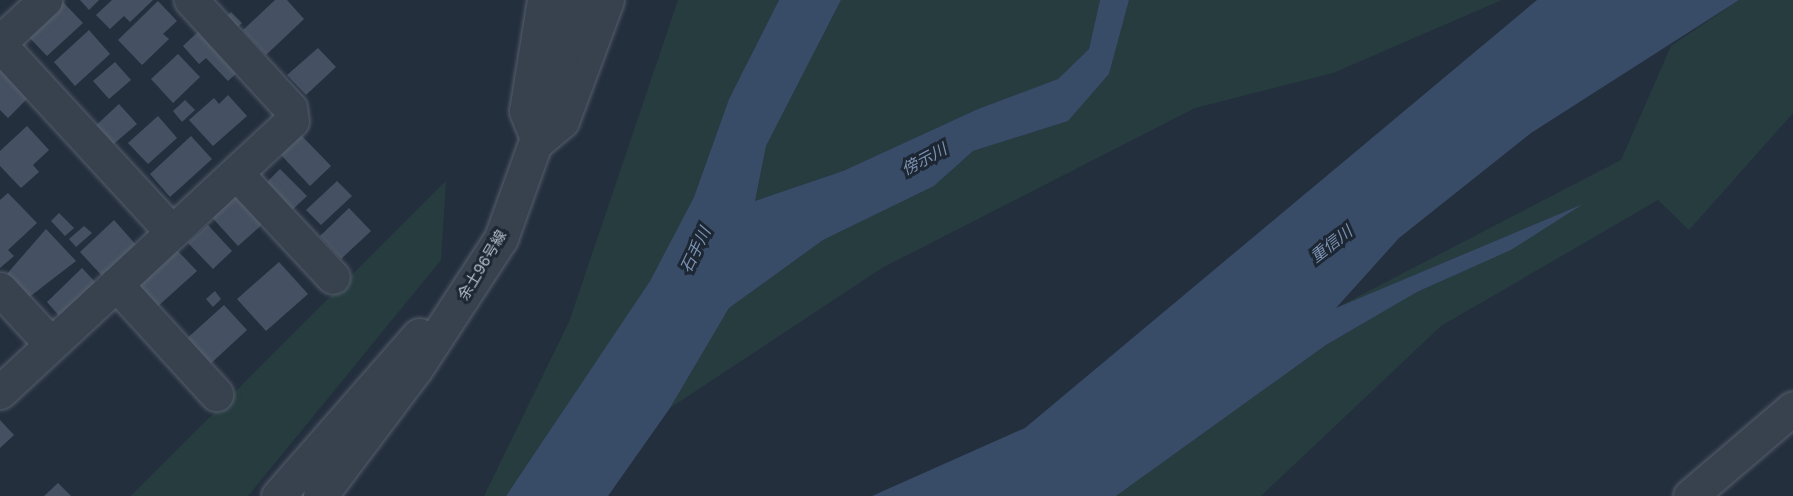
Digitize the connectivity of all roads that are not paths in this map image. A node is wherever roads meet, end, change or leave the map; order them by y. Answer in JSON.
{"nodes":[{"id":1,"x":45,"y":0,"type":"edge"},
{"id":2,"x":191,"y":0,"type":"edge"},
{"id":3,"x":544,"y":0,"type":"edge"},
{"id":4,"x":573,"y":0,"type":"edge"},
{"id":5,"x":607,"y":0,"type":"edge"},
{"id":6,"x":0,"y":43,"type":"edge"},
{"id":7,"x":538,"y":141,"type":"junction"},
{"id":8,"x":236,"y":173,"type":"junction"},
{"id":9,"x":172,"y":232,"type":"junction"},
{"id":10,"x":333,"y":277,"type":"dead end"},
{"id":11,"x":116,"y":284,"type":"junction"},
{"id":12,"x":0,"y":289,"type":"edge"},
{"id":13,"x":460,"y":303,"type":"junction"},
{"id":14,"x":51,"y":344,"type":"junction"},
{"id":15,"x":0,"y":392,"type":"edge"},
{"id":16,"x":216,"y":394,"type":"dead end"},
{"id":17,"x":1793,"y":408,"type":"edge"},
{"id":18,"x":278,"y":496,"type":"edge"},
{"id":19,"x":320,"y":496,"type":"edge"},
{"id":20,"x":1690,"y":496,"type":"edge"}],
"edges":[{"from":1,"to":6,"type":"street"},
{"from":2,"to":8,"type":"street"},
{"from":3,"to":7,"type":"street"},
{"from":4,"to":7,"type":"street","name":"余土96号線"},
{"from":5,"to":7,"type":"street"},
{"from":6,"to":9,"type":"street"},
{"from":7,"to":13,"type":"street","name":"余土96号線"},
{"from":8,"to":9,"type":"street"},
{"from":8,"to":10,"type":"street"},
{"from":9,"to":11,"type":"street"},
{"from":11,"to":14,"type":"street"},
{"from":11,"to":16,"type":"street"},
{"from":12,"to":14,"type":"street"},
{"from":13,"to":18,"type":"street"},
{"from":13,"to":19,"type":"street","name":"余土96号線"},
{"from":14,"to":15,"type":"street"},
{"from":17,"to":20,"type":"street"}]}
